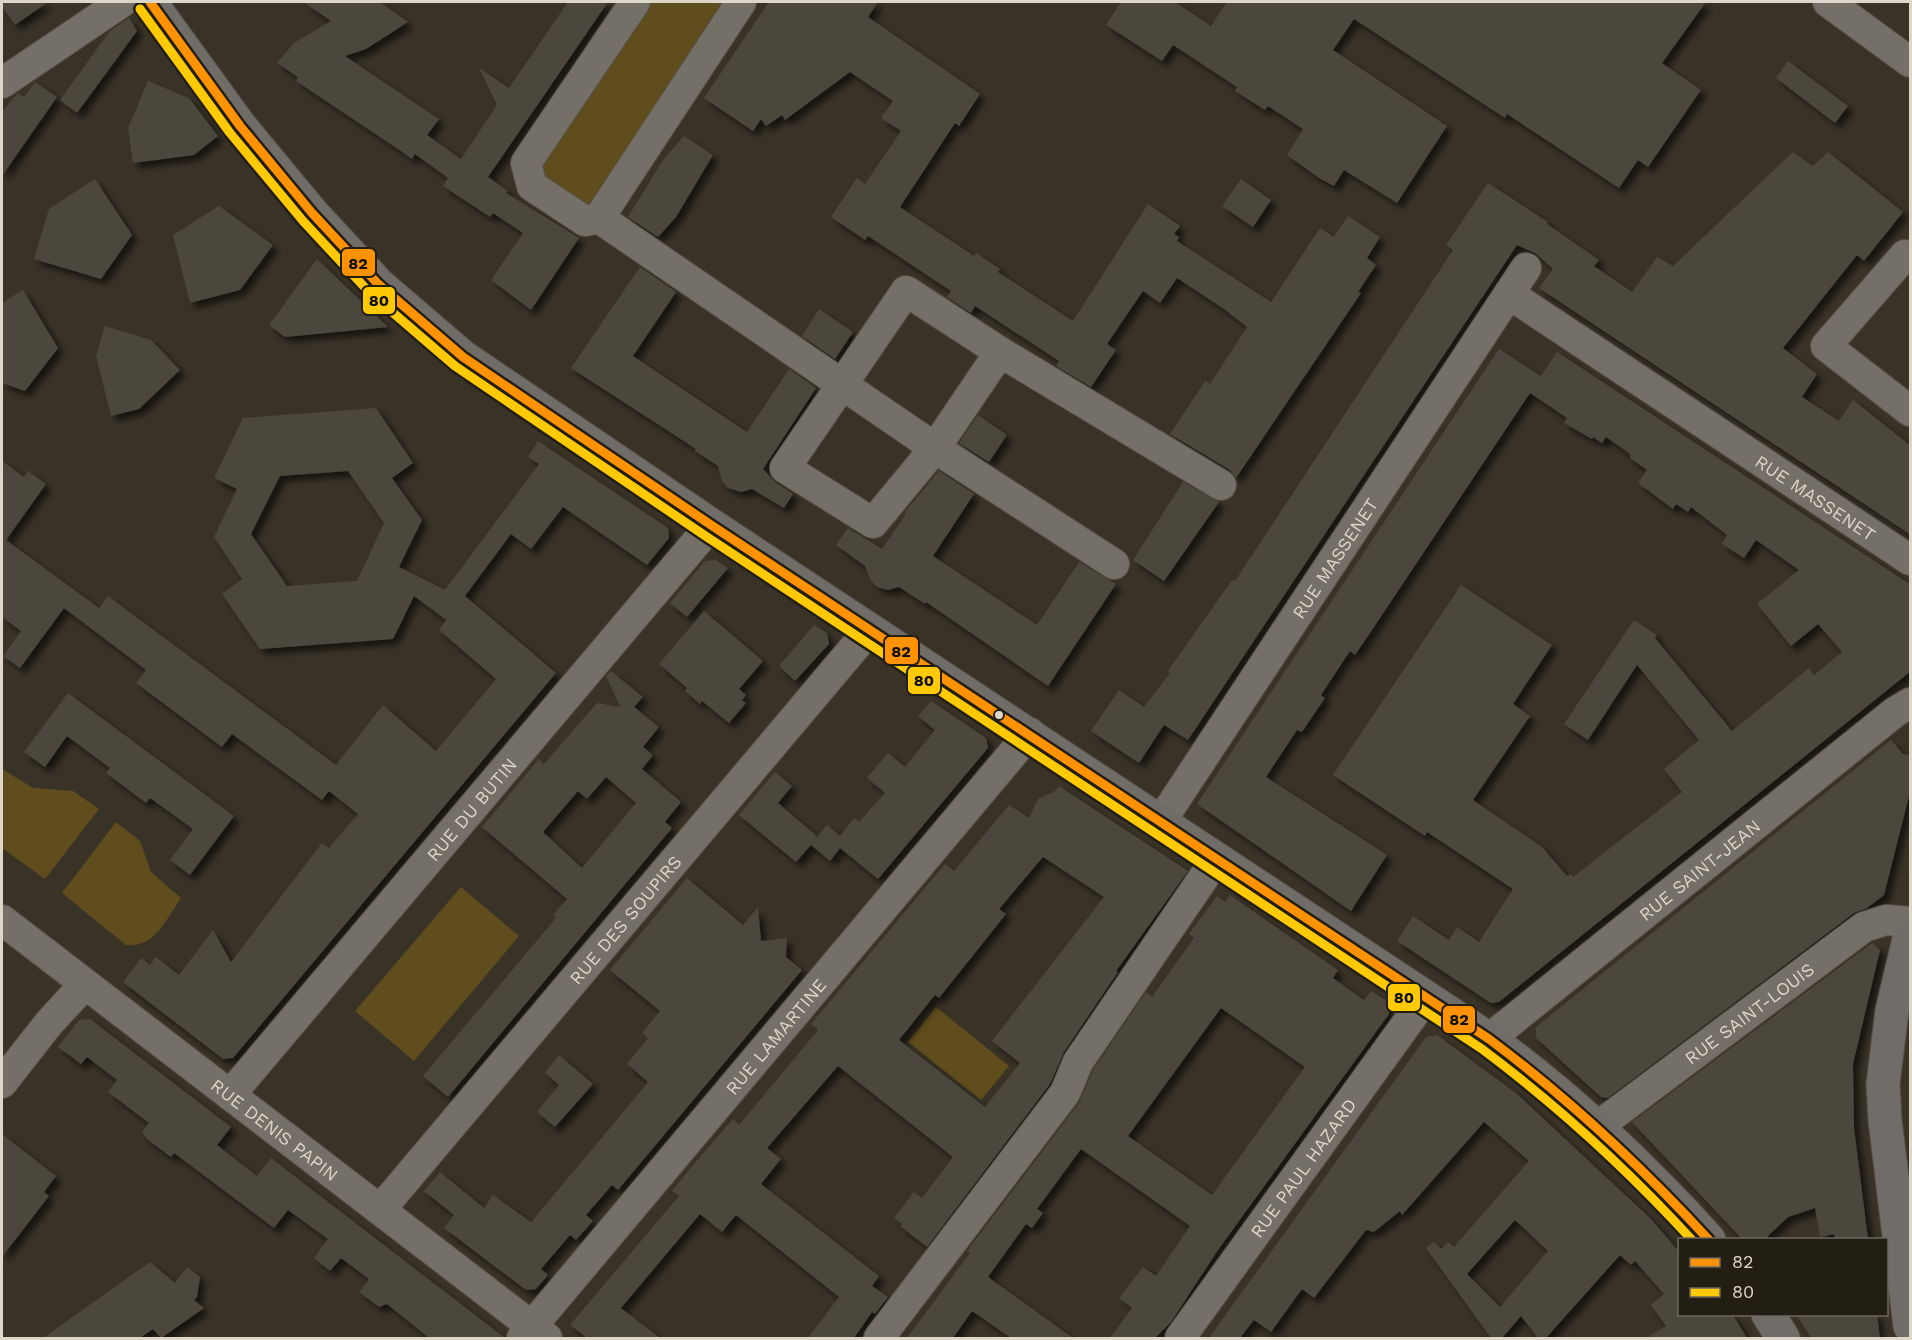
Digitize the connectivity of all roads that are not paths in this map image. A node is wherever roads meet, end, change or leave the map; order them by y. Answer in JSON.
{"nodes":[{"id":1,"x":122,"y":2,"type":"edge"},
{"id":2,"x":150,"y":2,"type":"edge"},
{"id":3,"x":635,"y":2,"type":"edge"},
{"id":4,"x":741,"y":2,"type":"edge"},
{"id":5,"x":1828,"y":2,"type":"edge"},
{"id":6,"x":1911,"y":62,"type":"edge"},
{"id":7,"x":2,"y":83,"type":"edge"},
{"id":8,"x":599,"y":218,"type":"junction"},
{"id":9,"x":1911,"y":259,"type":"edge"},
{"id":10,"x":1526,"y":268,"type":"dead end"},
{"id":11,"x":1509,"y":294,"type":"junction"},
{"id":12,"x":1000,"y":352,"type":"junction"},
{"id":13,"x":842,"y":384,"type":"junction"},
{"id":14,"x":1911,"y":411,"type":"edge"},
{"id":15,"x":935,"y":448,"type":"junction"},
{"id":16,"x":1221,"y":485,"type":"dead end"},
{"id":17,"x":711,"y":525,"type":"junction"},
{"id":18,"x":1911,"y":560,"type":"edge"},
{"id":19,"x":1114,"y":564,"type":"dead end"},
{"id":20,"x":870,"y":629,"type":"junction"},
{"id":21,"x":1911,"y":703,"type":"edge"},
{"id":22,"x":1030,"y":733,"type":"junction"},
{"id":23,"x":1161,"y":821,"type":"junction"},
{"id":24,"x":1217,"y":858,"type":"junction"},
{"id":25,"x":2,"y":920,"type":"edge"},
{"id":26,"x":1911,"y":922,"type":"edge"},
{"id":27,"x":1911,"y":935,"type":"edge"},
{"id":28,"x":85,"y":984,"type":"junction"},
{"id":29,"x":1426,"y":997,"type":"junction"},
{"id":30,"x":1489,"y":1039,"type":"junction"},
{"id":31,"x":2,"y":1083,"type":"edge"},
{"id":32,"x":230,"y":1095,"type":"junction"},
{"id":33,"x":1597,"y":1127,"type":"junction"},
{"id":34,"x":1901,"y":1171,"type":"edge"},
{"id":35,"x":380,"y":1210,"type":"junction"},
{"id":36,"x":1708,"y":1238,"type":"edge"},
{"id":37,"x":1769,"y":1316,"type":"edge"},
{"id":38,"x":1910,"y":1321,"type":"edge"},
{"id":39,"x":1911,"y":1326,"type":"edge"},
{"id":40,"x":534,"y":1335,"type":"edge"},
{"id":41,"x":879,"y":1338,"type":"edge"},
{"id":42,"x":1180,"y":1338,"type":"edge"},
{"id":43,"x":1783,"y":1338,"type":"edge"}],
"edges":[{"from":1,"to":7,"type":"street"},
{"from":2,"to":17,"type":"main road"},
{"from":3,"to":8,"type":"street"},
{"from":4,"to":8,"type":"street"},
{"from":5,"to":6,"type":"street"},
{"from":8,"to":13,"type":"street"},
{"from":9,"to":14,"type":"street"},
{"from":10,"to":11,"type":"street","name":"RUE MASSENET"},
{"from":11,"to":18,"type":"street","name":"RUE MASSENET"},
{"from":11,"to":23,"type":"street","name":"RUE MASSENET"},
{"from":12,"to":13,"type":"street"},
{"from":12,"to":15,"type":"street"},
{"from":12,"to":16,"type":"street"},
{"from":13,"to":15,"type":"street"},
{"from":13,"to":15,"type":"street"},
{"from":15,"to":19,"type":"street"},
{"from":17,"to":20,"type":"main road"},
{"from":17,"to":32,"type":"street","name":"RUE DU BUTIN"},
{"from":20,"to":22,"type":"main road"},
{"from":20,"to":35,"type":"street","name":"RUE DES SOUPIRS"},
{"from":21,"to":30,"type":"street","name":"RUE SAINT-JEAN"},
{"from":22,"to":23,"type":"main road"},
{"from":22,"to":40,"type":"street","name":"RUE LAMARTINE"},
{"from":23,"to":24,"type":"main road"},
{"from":24,"to":29,"type":"main road"},
{"from":24,"to":41,"type":"street"},
{"from":25,"to":28,"type":"street","name":"RUE DENIS PAPIN"},
{"from":26,"to":33,"type":"street","name":"RUE SAINT-LOUIS"},
{"from":27,"to":34,"type":"main road"},
{"from":28,"to":31,"type":"street"},
{"from":28,"to":32,"type":"street","name":"RUE DENIS PAPIN"},
{"from":29,"to":30,"type":"main road"},
{"from":29,"to":42,"type":"street","name":"RUE PAUL HAZARD"},
{"from":30,"to":33,"type":"main road"},
{"from":32,"to":35,"type":"street","name":"RUE DENIS PAPIN"},
{"from":33,"to":36,"type":"main road"},
{"from":34,"to":38,"type":"main road"},
{"from":35,"to":40,"type":"street","name":"RUE DENIS PAPIN"},
{"from":37,"to":43,"type":"main road"},
{"from":38,"to":39,"type":"main road"}]}
